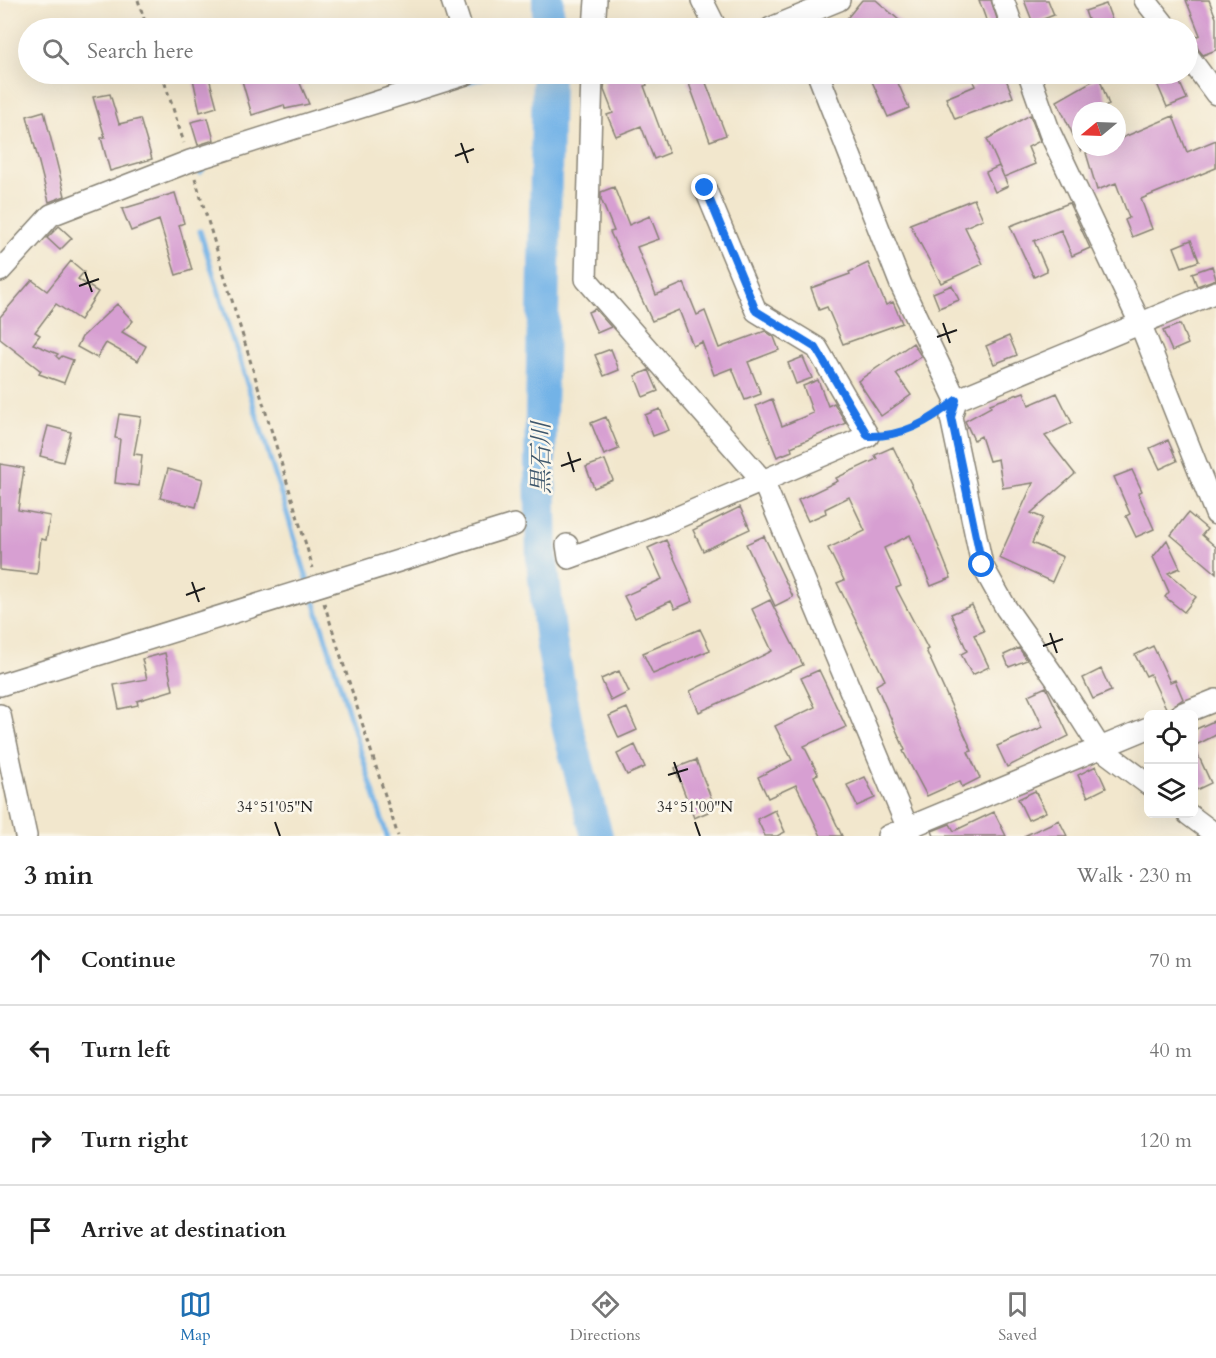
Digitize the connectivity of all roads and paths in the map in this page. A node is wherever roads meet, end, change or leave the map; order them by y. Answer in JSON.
{"nodes":[{"id":1,"x":138,"y":0,"type":"edge"},
{"id":2,"x":452,"y":0,"type":"edge"},
{"id":3,"x":596,"y":0,"type":"edge"},
{"id":4,"x":702,"y":0,"type":"edge"},
{"id":5,"x":839,"y":0,"type":"edge"},
{"id":6,"x":1004,"y":0,"type":"edge"},
{"id":7,"x":1145,"y":0,"type":"edge"},
{"id":8,"x":796,"y":15,"type":"edge"},
{"id":9,"x":144,"y":18,"type":"edge"},
{"id":10,"x":457,"y":18,"type":"edge"},
{"id":11,"x":595,"y":18,"type":"edge"},
{"id":12,"x":711,"y":18,"type":"edge"},
{"id":13,"x":1010,"y":18,"type":"edge"},
{"id":14,"x":1159,"y":18,"type":"edge"},
{"id":15,"x":1198,"y":70,"type":"edge"},
{"id":16,"x":165,"y":84,"type":"edge"},
{"id":17,"x":434,"y":84,"type":"edge"},
{"id":18,"x":592,"y":84,"type":"edge"},
{"id":19,"x":822,"y":84,"type":"edge"},
{"id":20,"x":1033,"y":84,"type":"edge"},
{"id":21,"x":1216,"y":94,"type":"edge"},
{"id":22,"x":190,"y":161,"type":"junction"},
{"id":23,"x":705,"y":188,"type":"dead end"},
{"id":24,"x":0,"y":271,"type":"edge"},
{"id":25,"x":1216,"y":292,"type":"edge"},
{"id":26,"x":1140,"y":323,"type":"junction"},
{"id":27,"x":956,"y":400,"type":"junction"},
{"id":28,"x":868,"y":436,"type":"junction"},
{"id":29,"x":763,"y":481,"type":"junction"},
{"id":30,"x":1216,"y":514,"type":"edge"},
{"id":31,"x":514,"y":525,"type":"dead end"},
{"id":32,"x":567,"y":545,"type":"dead end"},
{"id":33,"x":313,"y":588,"type":"junction"},
{"id":34,"x":0,"y":685,"type":"edge"},
{"id":35,"x":1216,"y":700,"type":"edge"},
{"id":36,"x":1191,"y":710,"type":"edge"},
{"id":37,"x":0,"y":715,"type":"edge"},
{"id":38,"x":1144,"y":730,"type":"edge"},
{"id":39,"x":1100,"y":748,"type":"junction"},
{"id":40,"x":1144,"y":780,"type":"edge"},
{"id":41,"x":1194,"y":818,"type":"edge"},
{"id":42,"x":910,"y":832,"type":"edge"},
{"id":43,"x":1216,"y":835,"type":"edge"},
{"id":44,"x":26,"y":836,"type":"edge"},
{"id":45,"x":398,"y":836,"type":"edge"},
{"id":46,"x":888,"y":836,"type":"edge"}],
"edges":[{"from":1,"to":9,"type":"path"},
{"from":2,"to":10,"type":"street"},
{"from":3,"to":11,"type":"street"},
{"from":4,"to":12,"type":"street"},
{"from":5,"to":8,"type":"street"},
{"from":6,"to":13,"type":"street"},
{"from":7,"to":14,"type":"street"},
{"from":15,"to":21,"type":"street"},
{"from":16,"to":22,"type":"path"},
{"from":17,"to":22,"type":"street"},
{"from":18,"to":29,"type":"street"},
{"from":19,"to":27,"type":"street"},
{"from":20,"to":26,"type":"street"},
{"from":22,"to":24,"type":"street"},
{"from":22,"to":33,"type":"path"},
{"from":23,"to":28,"type":"street"},
{"from":25,"to":26,"type":"street"},
{"from":26,"to":27,"type":"street"},
{"from":26,"to":30,"type":"street"},
{"from":27,"to":28,"type":"path"},
{"from":27,"to":39,"type":"street"},
{"from":28,"to":29,"type":"street"},
{"from":29,"to":32,"type":"street"},
{"from":29,"to":42,"type":"street"},
{"from":31,"to":33,"type":"street"},
{"from":33,"to":34,"type":"street"},
{"from":33,"to":45,"type":"path"},
{"from":35,"to":36,"type":"street"},
{"from":37,"to":44,"type":"street"},
{"from":38,"to":39,"type":"street"},
{"from":39,"to":40,"type":"street"},
{"from":39,"to":42,"type":"street"},
{"from":41,"to":43,"type":"street"},
{"from":42,"to":46,"type":"street"}]}
